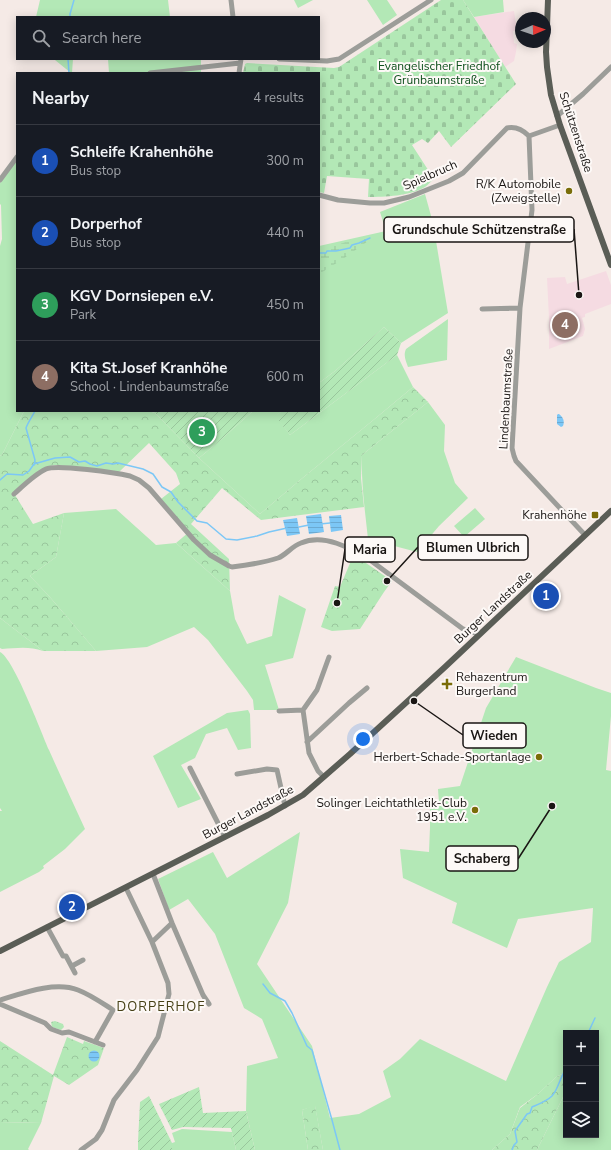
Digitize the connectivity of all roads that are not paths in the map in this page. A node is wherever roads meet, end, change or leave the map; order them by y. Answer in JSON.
{"nodes":[{"id":1,"x":231,"y":0,"type":"edge"},
{"id":2,"x":430,"y":0,"type":"edge"},
{"id":3,"x":548,"y":0,"type":"edge"},
{"id":4,"x":233,"y":16,"type":"edge"},
{"id":5,"x":302,"y":60,"type":"edge"},
{"id":6,"x":241,"y":61,"type":"edge"},
{"id":7,"x":611,"y":67,"type":"edge"},
{"id":8,"x":158,"y":72,"type":"edge"},
{"id":9,"x":239,"y":72,"type":"edge"},
{"id":10,"x":557,"y":116,"type":"junction"},
{"id":11,"x":560,"y":125,"type":"junction"},
{"id":12,"x":530,"y":136,"type":"junction"},
{"id":13,"x":16,"y":158,"type":"edge"},
{"id":14,"x":0,"y":180,"type":"edge"},
{"id":15,"x":320,"y":195,"type":"edge"},
{"id":16,"x":611,"y":265,"type":"edge"},
{"id":17,"x":520,"y":308,"type":"junction"},
{"id":18,"x":482,"y":309,"type":"dead end"},
{"id":19,"x":14,"y":494,"type":"dead end"},
{"id":20,"x":611,"y":511,"type":"edge"},
{"id":21,"x":586,"y":535,"type":"junction"},
{"id":22,"x":479,"y":634,"type":"junction"},
{"id":23,"x":330,"y":657,"type":"dead end"},
{"id":24,"x":367,"y":688,"type":"dead end"},
{"id":25,"x":303,"y":710,"type":"junction"},
{"id":26,"x":279,"y":712,"type":"dead end"},
{"id":27,"x":307,"y":742,"type":"junction"},
{"id":28,"x":190,"y":768,"type":"dead end"},
{"id":29,"x":237,"y":774,"type":"dead end"},
{"id":30,"x":324,"y":777,"type":"junction"},
{"id":31,"x":285,"y":806,"type":"junction"},
{"id":32,"x":225,"y":837,"type":"junction"},
{"id":33,"x":153,"y":874,"type":"junction"},
{"id":34,"x":126,"y":888,"type":"junction"},
{"id":35,"x":172,"y":923,"type":"junction"},
{"id":36,"x":46,"y":928,"type":"junction"},
{"id":37,"x":152,"y":942,"type":"junction"},
{"id":38,"x":0,"y":951,"type":"edge"},
{"id":39,"x":82,"y":960,"type":"dead end"},
{"id":40,"x":72,"y":966,"type":"junction"},
{"id":41,"x":76,"y":973,"type":"dead end"},
{"id":42,"x":0,"y":1000,"type":"edge"},
{"id":43,"x":0,"y":1004,"type":"edge"},
{"id":44,"x":210,"y":1004,"type":"dead end"},
{"id":45,"x":95,"y":1042,"type":"junction"},
{"id":46,"x":103,"y":1045,"type":"dead end"},
{"id":47,"x":80,"y":1150,"type":"edge"}],
"edges":[{"from":1,"to":4,"type":"street"},
{"from":2,"to":5,"type":"street"},
{"from":3,"to":10,"type":"main road","name":"Schützenstraße"},
{"from":6,"to":8,"type":"street"},
{"from":6,"to":9,"type":"street"},
{"from":7,"to":10,"type":"street"},
{"from":10,"to":11,"type":"main road","name":"Schützenstraße"},
{"from":11,"to":12,"type":"street"},
{"from":11,"to":16,"type":"main road","name":"Schützenstraße"},
{"from":12,"to":15,"type":"street","name":"Spielbruch"},
{"from":12,"to":17,"type":"street","name":"Lindenbaumstraße"},
{"from":13,"to":14,"type":"street"},
{"from":17,"to":18,"type":"street"},
{"from":17,"to":21,"type":"street","name":"Lindenbaumstraße"},
{"from":19,"to":22,"type":"street"},
{"from":20,"to":21,"type":"main road","name":"Burger Landstraße"},
{"from":21,"to":22,"type":"main road","name":"Burger Landstraße"},
{"from":22,"to":30,"type":"main road","name":"Burger Landstraße"},
{"from":23,"to":25,"type":"street"},
{"from":24,"to":27,"type":"street"},
{"from":25,"to":26,"type":"street"},
{"from":25,"to":27,"type":"street"},
{"from":27,"to":30,"type":"street"},
{"from":28,"to":32,"type":"street"},
{"from":29,"to":31,"type":"street"},
{"from":30,"to":31,"type":"main road","name":"Burger Landstraße"},
{"from":31,"to":32,"type":"main road","name":"Burger Landstraße"},
{"from":32,"to":33,"type":"main road","name":"Burger Landstraße"},
{"from":33,"to":34,"type":"main road","name":"Burger Landstraße"},
{"from":33,"to":35,"type":"street"},
{"from":34,"to":36,"type":"main road","name":"Burger Landstraße"},
{"from":34,"to":37,"type":"street"},
{"from":35,"to":37,"type":"street"},
{"from":35,"to":44,"type":"street"},
{"from":36,"to":38,"type":"main road","name":"Burger Landstraße"},
{"from":36,"to":40,"type":"street"},
{"from":37,"to":47,"type":"street"},
{"from":39,"to":40,"type":"street"},
{"from":40,"to":41,"type":"street"},
{"from":42,"to":45,"type":"street"},
{"from":43,"to":45,"type":"street"},
{"from":45,"to":46,"type":"street"}]}
